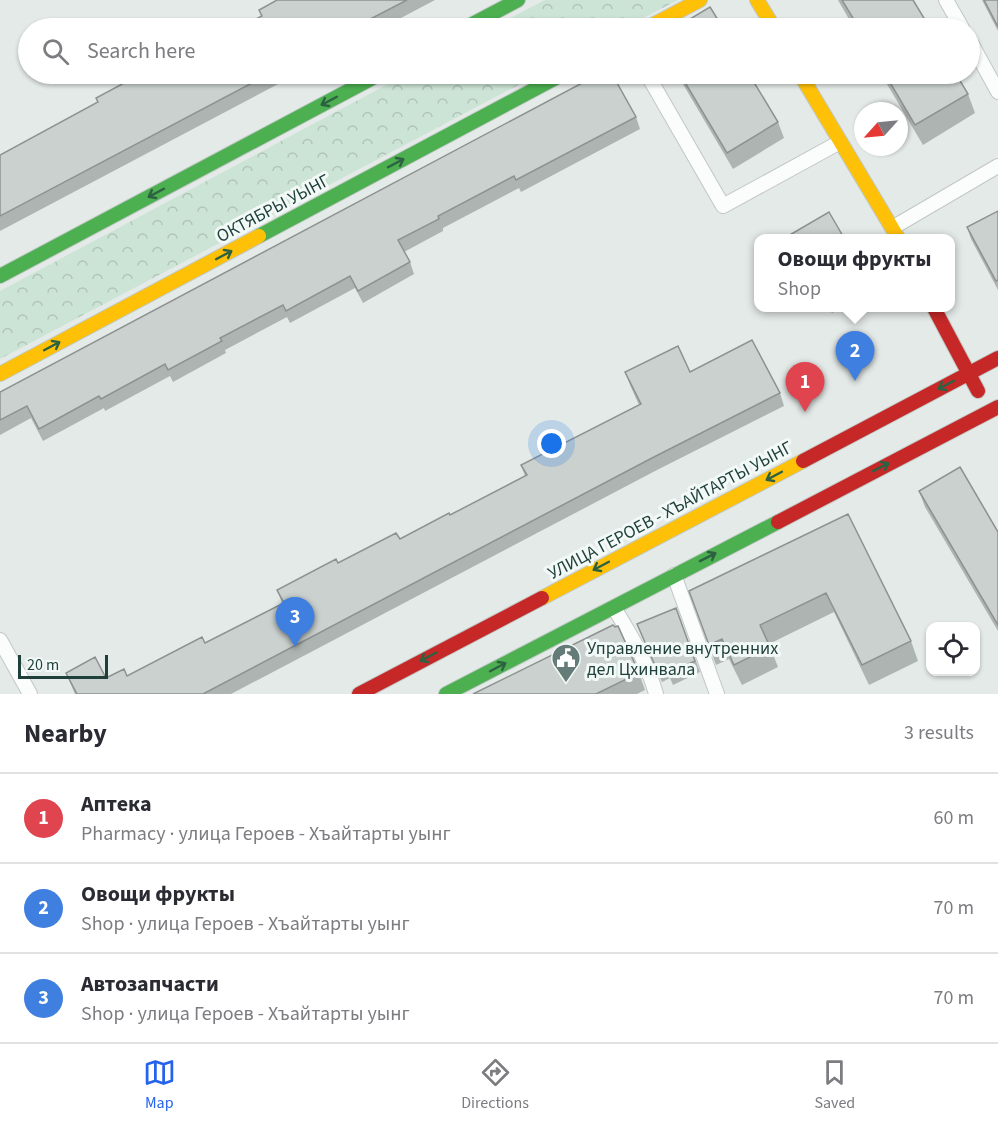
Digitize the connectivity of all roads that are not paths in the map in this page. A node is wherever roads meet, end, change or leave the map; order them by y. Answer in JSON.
{"nodes":[{"id":1,"x":518,"y":0,"type":"edge"},
{"id":2,"x":700,"y":0,"type":"edge"},
{"id":3,"x":757,"y":0,"type":"edge"},
{"id":4,"x":946,"y":0,"type":"edge"},
{"id":5,"x":484,"y":18,"type":"edge"},
{"id":6,"x":666,"y":18,"type":"edge"},
{"id":7,"x":768,"y":18,"type":"edge"},
{"id":8,"x":956,"y":18,"type":"edge"},
{"id":9,"x":980,"y":60,"type":"edge"},
{"id":10,"x":361,"y":84,"type":"edge"},
{"id":11,"x":544,"y":84,"type":"edge"},
{"id":12,"x":653,"y":84,"type":"edge"},
{"id":13,"x":806,"y":84,"type":"edge"},
{"id":14,"x":998,"y":92,"type":"edge"},
{"id":15,"x":840,"y":141,"type":"junction"},
{"id":16,"x":998,"y":166,"type":"edge"},
{"id":17,"x":895,"y":233,"type":"edge"},
{"id":18,"x":0,"y":276,"type":"edge"},
{"id":19,"x":936,"y":312,"type":"edge"},
{"id":20,"x":998,"y":358,"type":"edge"},
{"id":21,"x":969,"y":373,"type":"junction"},
{"id":22,"x":0,"y":374,"type":"edge"},
{"id":23,"x":993,"y":409,"type":"edge"},
{"id":24,"x":998,"y":426,"type":"edge"},
{"id":25,"x":674,"y":575,"type":"junction"},
{"id":26,"x":613,"y":607,"type":"junction"},
{"id":27,"x":0,"y":640,"type":"edge"},
{"id":28,"x":30,"y":694,"type":"edge"},
{"id":29,"x":359,"y":694,"type":"edge"},
{"id":30,"x":447,"y":694,"type":"edge"},
{"id":31,"x":656,"y":694,"type":"edge"},
{"id":32,"x":717,"y":694,"type":"edge"}],
"edges":[{"from":1,"to":5,"type":"street"},
{"from":2,"to":6,"type":"street"},
{"from":3,"to":7,"type":"street"},
{"from":4,"to":8,"type":"lane"},
{"from":9,"to":14,"type":"lane"},
{"from":10,"to":18,"type":"street","one_way":true},
{"from":22,"to":11,"type":"street","name":"ОКТЯБРЫ УЫНГ","one_way":true},
{"from":12,"to":15,"type":"lane"},
{"from":13,"to":15,"type":"street"},
{"from":15,"to":17,"type":"street"},
{"from":16,"to":17,"type":"lane"},
{"from":19,"to":21,"type":"street"},
{"from":20,"to":21,"type":"street","name":"УЛИЦА ГЕРОЕВ - ХЪАЙТАРТЫ УЫНГ"},
{"from":21,"to":23,"type":"street"},
{"from":21,"to":29,"type":"street","name":"УЛИЦА ГЕРОЕВ - ХЪАЙТАРТЫ УЫНГ","one_way":true},
{"from":23,"to":24,"type":"street"},
{"from":25,"to":23,"type":"street","one_way":true},
{"from":25,"to":26,"type":"street"},
{"from":25,"to":32,"type":"lane"},
{"from":30,"to":26,"type":"street","one_way":true},
{"from":26,"to":31,"type":"lane"},
{"from":27,"to":28,"type":"lane"}]}
